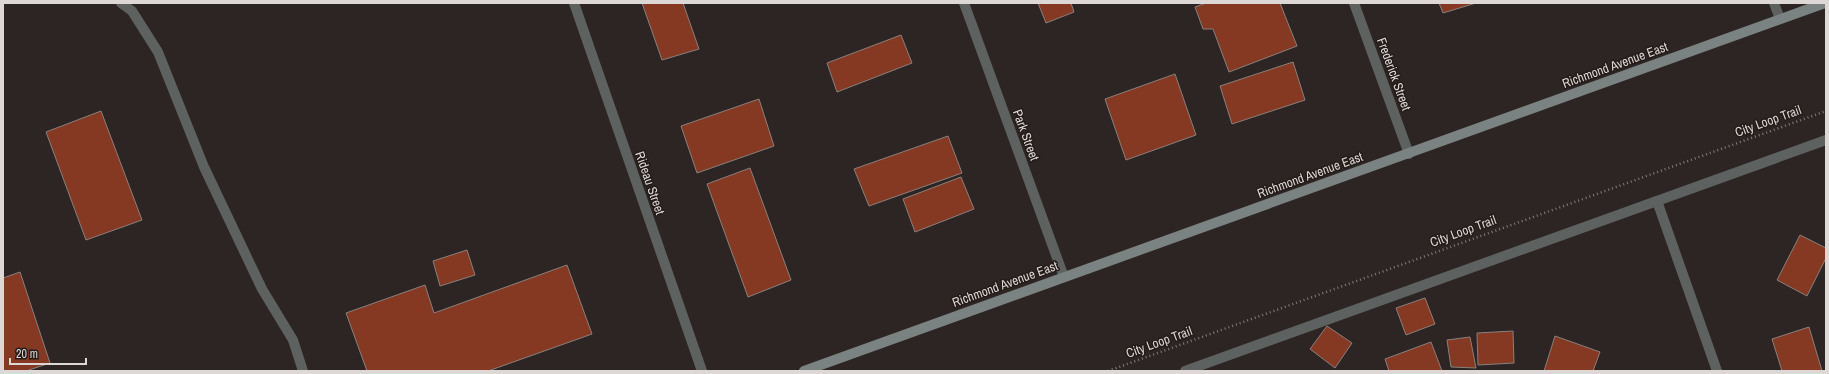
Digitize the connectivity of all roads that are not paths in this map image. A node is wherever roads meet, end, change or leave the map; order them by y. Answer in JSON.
{"nodes":[{"id":1,"x":121,"y":3,"type":"edge"},
{"id":2,"x":574,"y":3,"type":"edge"},
{"id":3,"x":964,"y":3,"type":"edge"},
{"id":4,"x":1354,"y":3,"type":"edge"},
{"id":5,"x":1774,"y":3,"type":"edge"},
{"id":6,"x":1825,"y":3,"type":"edge"},
{"id":7,"x":1780,"y":19,"type":"junction"},
{"id":8,"x":1826,"y":140,"type":"edge"},
{"id":9,"x":1409,"y":154,"type":"junction"},
{"id":10,"x":1657,"y":201,"type":"junction"},
{"id":11,"x":1064,"y":277,"type":"junction"},
{"id":12,"x":303,"y":371,"type":"edge"},
{"id":13,"x":702,"y":371,"type":"edge"},
{"id":14,"x":804,"y":371,"type":"edge"},
{"id":15,"x":1185,"y":371,"type":"edge"},
{"id":16,"x":1717,"y":371,"type":"edge"}],
"edges":[{"from":1,"to":12,"type":"street"},
{"from":2,"to":13,"type":"street","name":"Rideau Street"},
{"from":3,"to":11,"type":"street","name":"Park Street"},
{"from":4,"to":9,"type":"street","name":"Frederick Street"},
{"from":5,"to":7,"type":"street"},
{"from":6,"to":7,"type":"main road","name":"Richmond Avenue East"},
{"from":7,"to":9,"type":"main road","name":"Richmond Avenue East"},
{"from":8,"to":10,"type":"street"},
{"from":9,"to":11,"type":"main road","name":"Richmond Avenue East"},
{"from":10,"to":15,"type":"street"},
{"from":10,"to":16,"type":"street"},
{"from":11,"to":14,"type":"main road","name":"Richmond Avenue East"}]}
